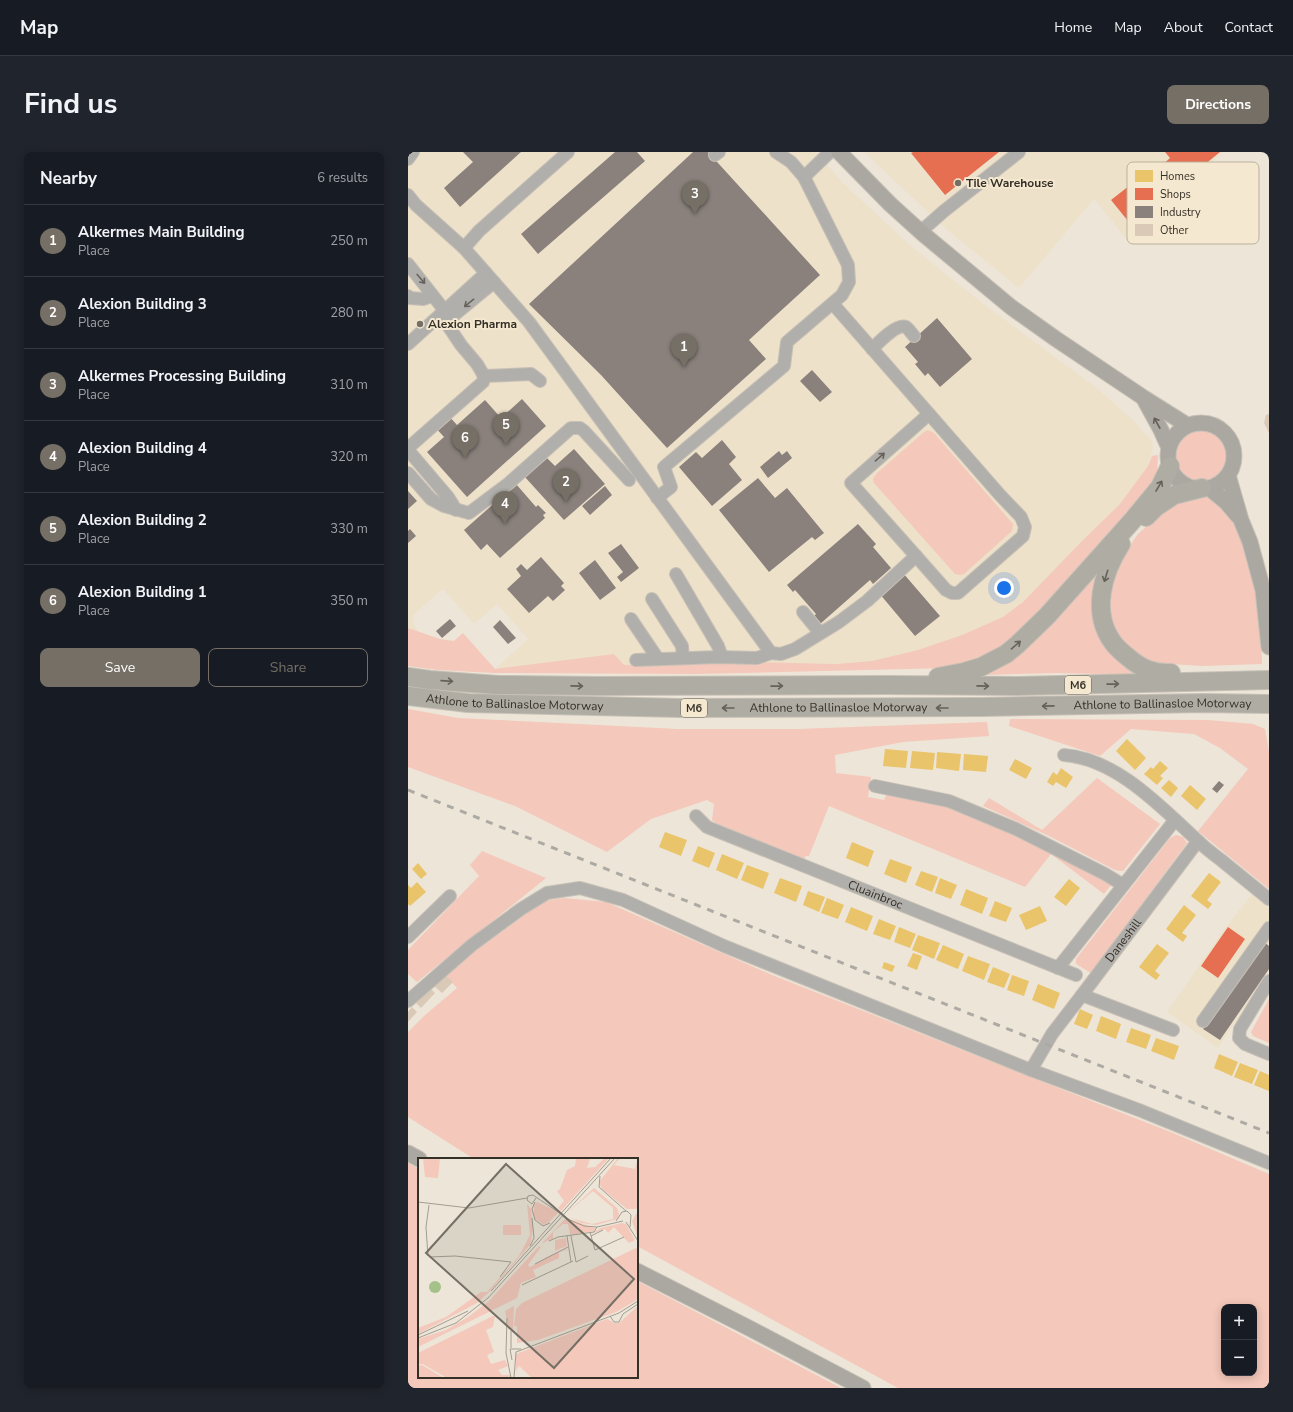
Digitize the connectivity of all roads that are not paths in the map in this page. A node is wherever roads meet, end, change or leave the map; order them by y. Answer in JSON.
{"nodes":[{"id":1,"x":413,"y":152,"type":"edge"},
{"id":2,"x":568,"y":152,"type":"edge"},
{"id":3,"x":776,"y":152,"type":"edge"},
{"id":4,"x":830,"y":152,"type":"edge"},
{"id":5,"x":839,"y":152,"type":"edge"},
{"id":6,"x":1019,"y":152,"type":"edge"},
{"id":7,"x":408,"y":159,"type":"edge"},
{"id":8,"x":804,"y":177,"type":"junction"},
{"id":9,"x":408,"y":195,"type":"edge"},
{"id":10,"x":922,"y":233,"type":"junction"},
{"id":11,"x":464,"y":248,"type":"junction"},
{"id":12,"x":408,"y":264,"type":"edge"},
{"id":13,"x":486,"y":273,"type":"junction"},
{"id":14,"x":494,"y":282,"type":"junction"},
{"id":15,"x":408,"y":296,"type":"edge"},
{"id":16,"x":432,"y":296,"type":"junction"},
{"id":17,"x":833,"y":304,"type":"junction"},
{"id":18,"x":443,"y":313,"type":"junction"},
{"id":19,"x":449,"y":327,"type":"junction"},
{"id":20,"x":914,"y":336,"type":"dead end"},
{"id":21,"x":408,"y":344,"type":"edge"},
{"id":22,"x":872,"y":348,"type":"junction"},
{"id":23,"x":484,"y":376,"type":"junction"},
{"id":24,"x":540,"y":381,"type":"dead end"},
{"id":25,"x":1144,"y":398,"type":"junction"},
{"id":26,"x":929,"y":414,"type":"junction"},
{"id":27,"x":1187,"y":425,"type":"junction"},
{"id":28,"x":1169,"y":448,"type":"junction"},
{"id":29,"x":408,"y":449,"type":"edge"},
{"id":30,"x":1170,"y":466,"type":"junction"},
{"id":31,"x":408,"y":473,"type":"edge"},
{"id":32,"x":1228,"y":474,"type":"junction"},
{"id":33,"x":629,"y":480,"type":"dead end"},
{"id":34,"x":1205,"y":488,"type":"junction"},
{"id":35,"x":658,"y":498,"type":"junction"},
{"id":36,"x":456,"y":510,"type":"junction"},
{"id":37,"x":1241,"y":520,"type":"junction"},
{"id":38,"x":916,"y":556,"type":"junction"},
{"id":39,"x":676,"y":574,"type":"dead end"},
{"id":40,"x":652,"y":600,"type":"dead end"},
{"id":41,"x":803,"y":612,"type":"dead end"},
{"id":42,"x":631,"y":619,"type":"dead end"},
{"id":43,"x":820,"y":634,"type":"junction"},
{"id":44,"x":1269,"y":644,"type":"edge"},
{"id":45,"x":1269,"y":647,"type":"edge"},
{"id":46,"x":771,"y":652,"type":"junction"},
{"id":47,"x":722,"y":657,"type":"junction"},
{"id":48,"x":684,"y":658,"type":"junction"},
{"id":49,"x":658,"y":659,"type":"junction"},
{"id":50,"x":636,"y":660,"type":"dead end"},
{"id":51,"x":1269,"y":675,"type":"edge"},
{"id":52,"x":408,"y":677,"type":"edge"},
{"id":53,"x":1269,"y":680,"type":"edge"},
{"id":54,"x":888,"y":685,"type":"junction"},
{"id":55,"x":408,"y":696,"type":"edge"},
{"id":56,"x":1269,"y":704,"type":"edge"},
{"id":57,"x":1064,"y":755,"type":"dead end"},
{"id":58,"x":875,"y":786,"type":"dead end"},
{"id":59,"x":696,"y":816,"type":"dead end"},
{"id":60,"x":1175,"y":820,"type":"junction"},
{"id":61,"x":1198,"y":841,"type":"junction"},
{"id":62,"x":1122,"y":885,"type":"junction"},
{"id":63,"x":450,"y":896,"type":"dead end"},
{"id":64,"x":1269,"y":899,"type":"edge"},
{"id":65,"x":1269,"y":928,"type":"edge"},
{"id":66,"x":408,"y":937,"type":"edge"},
{"id":67,"x":1058,"y":968,"type":"junction"},
{"id":68,"x":1076,"y":975,"type":"dead end"},
{"id":69,"x":1269,"y":981,"type":"edge"},
{"id":70,"x":1082,"y":995,"type":"junction"},
{"id":71,"x":408,"y":1001,"type":"edge"},
{"id":72,"x":1203,"y":1021,"type":"dead end"},
{"id":73,"x":1173,"y":1030,"type":"dead end"},
{"id":74,"x":1269,"y":1054,"type":"edge"},
{"id":75,"x":1031,"y":1070,"type":"junction"},
{"id":76,"x":408,"y":1153,"type":"edge"},
{"id":77,"x":418,"y":1158,"type":"edge"},
{"id":78,"x":1269,"y":1163,"type":"edge"},
{"id":79,"x":638,"y":1272,"type":"edge"},
{"id":80,"x":863,"y":1388,"type":"edge"}],
"edges":[{"from":1,"to":7,"type":"street"},
{"from":2,"to":11,"type":"street"},
{"from":3,"to":8,"type":"street"},
{"from":4,"to":8,"type":"street"},
{"from":5,"to":10,"type":"main road"},
{"from":6,"to":10,"type":"street"},
{"from":8,"to":17,"type":"street"},
{"from":9,"to":11,"type":"street"},
{"from":10,"to":25,"type":"main road"},
{"from":11,"to":13,"type":"street"},
{"from":12,"to":16,"type":"street","one_way":true},
{"from":13,"to":14,"type":"street"},
{"from":13,"to":18,"type":"street"},
{"from":14,"to":19,"type":"street","one_way":true},
{"from":14,"to":35,"type":"street"},
{"from":15,"to":16,"type":"street"},
{"from":16,"to":18,"type":"street"},
{"from":17,"to":22,"type":"street"},
{"from":17,"to":35,"type":"street"},
{"from":18,"to":19,"type":"street"},
{"from":18,"to":21,"type":"street"},
{"from":19,"to":23,"type":"street"},
{"from":20,"to":22,"type":"street"},
{"from":22,"to":26,"type":"street"},
{"from":23,"to":24,"type":"street"},
{"from":23,"to":29,"type":"street"},
{"from":25,"to":27,"type":"main road"},
{"from":28,"to":25,"type":"main road","one_way":true},
{"from":38,"to":26,"type":"street","one_way":true},
{"from":26,"to":38,"type":"street"},
{"from":27,"to":28,"type":"main road"},
{"from":27,"to":32,"type":"main road"},
{"from":28,"to":30,"type":"main road"},
{"from":29,"to":36,"type":"street"},
{"from":30,"to":34,"type":"main road"},
{"from":54,"to":30,"type":"highway","one_way":true},
{"from":31,"to":36,"type":"street"},
{"from":32,"to":34,"type":"main road"},
{"from":32,"to":37,"type":"main road"},
{"from":33,"to":36,"type":"street"},
{"from":34,"to":37,"type":"main road"},
{"from":34,"to":51,"type":"highway","one_way":true},
{"from":35,"to":46,"type":"street"},
{"from":37,"to":44,"type":"main road"},
{"from":38,"to":43,"type":"street"},
{"from":39,"to":47,"type":"street"},
{"from":40,"to":48,"type":"street"},
{"from":41,"to":43,"type":"street"},
{"from":42,"to":49,"type":"street"},
{"from":43,"to":46,"type":"street"},
{"from":44,"to":45,"type":"main road"},
{"from":46,"to":47,"type":"street"},
{"from":47,"to":48,"type":"street"},
{"from":48,"to":49,"type":"street"},
{"from":49,"to":50,"type":"street"},
{"from":52,"to":54,"type":"highway","name":"Athlone to Ballinasloe Motorway","number":"M6","one_way":true},
{"from":54,"to":53,"type":"highway","name":"Athlone to Ballinasloe Motorway","number":"M6","one_way":true},
{"from":56,"to":55,"type":"highway","name":"Athlone to Ballinasloe Motorway","number":"M6","one_way":true},
{"from":57,"to":60,"type":"street"},
{"from":58,"to":62,"type":"street"},
{"from":59,"to":67,"type":"street","name":"Cluainbroc"},
{"from":60,"to":61,"type":"street"},
{"from":60,"to":62,"type":"street"},
{"from":61,"to":64,"type":"street"},
{"from":61,"to":70,"type":"street","name":"Daneshill"},
{"from":62,"to":67,"type":"street"},
{"from":63,"to":66,"type":"street"},
{"from":65,"to":72,"type":"street"},
{"from":67,"to":68,"type":"street","name":"Cluainbroc"},
{"from":69,"to":74,"type":"street"},
{"from":70,"to":73,"type":"street"},
{"from":70,"to":75,"type":"street","name":"Daneshill"},
{"from":71,"to":75,"type":"street"},
{"from":75,"to":78,"type":"street"},
{"from":76,"to":77,"type":"main road"},
{"from":79,"to":80,"type":"main road"}]}
